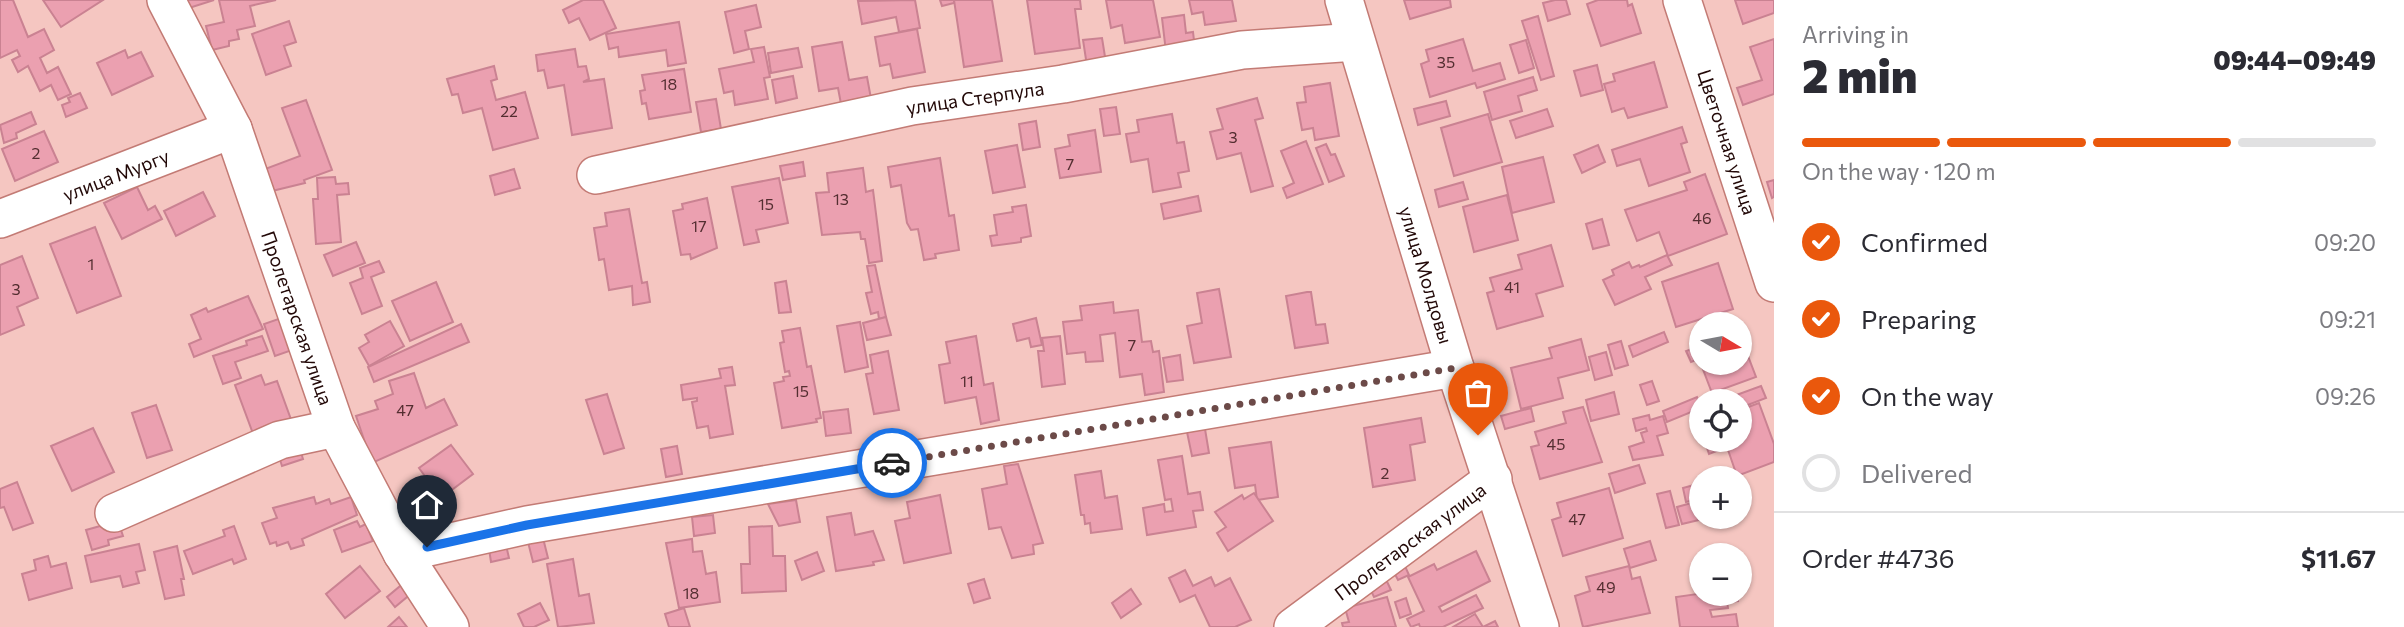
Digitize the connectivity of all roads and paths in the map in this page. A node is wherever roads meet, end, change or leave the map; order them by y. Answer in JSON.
{"nodes":[{"id":1,"x":166,"y":0,"type":"edge"},
{"id":2,"x":1344,"y":0,"type":"edge"},
{"id":3,"x":1682,"y":0,"type":"edge"},
{"id":4,"x":1356,"y":42,"type":"junction"},
{"id":5,"x":233,"y":129,"type":"junction"},
{"id":6,"x":596,"y":175,"type":"dead end"},
{"id":7,"x":0,"y":219,"type":"edge"},
{"id":8,"x":1774,"y":283,"type":"edge"},
{"id":9,"x":1455,"y":368,"type":"junction"},
{"id":10,"x":336,"y":428,"type":"junction"},
{"id":11,"x":1493,"y":479,"type":"junction"},
{"id":12,"x":114,"y":513,"type":"dead end"},
{"id":13,"x":402,"y":553,"type":"junction"},
{"id":14,"x":450,"y":627,"type":"edge"},
{"id":15,"x":1293,"y":627,"type":"edge"},
{"id":16,"x":1540,"y":627,"type":"edge"}],
"edges":[{"from":1,"to":5,"type":"street","name":"Пролетарская улица"},
{"from":2,"to":4,"type":"street","name":"улица Молдовы"},
{"from":3,"to":8,"type":"street","name":"Цветочная улица"},
{"from":4,"to":6,"type":"street","name":"улица Стерпула"},
{"from":4,"to":9,"type":"street","name":"улица Молдовы"},
{"from":5,"to":7,"type":"street","name":"улица Мургу"},
{"from":5,"to":10,"type":"street","name":"Пролетарская улица"},
{"from":9,"to":11,"type":"street","name":"улица Молдовы"},
{"from":9,"to":13,"type":"street"},
{"from":10,"to":12,"type":"street"},
{"from":10,"to":13,"type":"street","name":"Пролетарская улица"},
{"from":11,"to":15,"type":"street","name":"Пролетарская улица"},
{"from":11,"to":16,"type":"street","name":"улица Молдовы"},
{"from":13,"to":14,"type":"street","name":"Пролетарская улица"}]}
